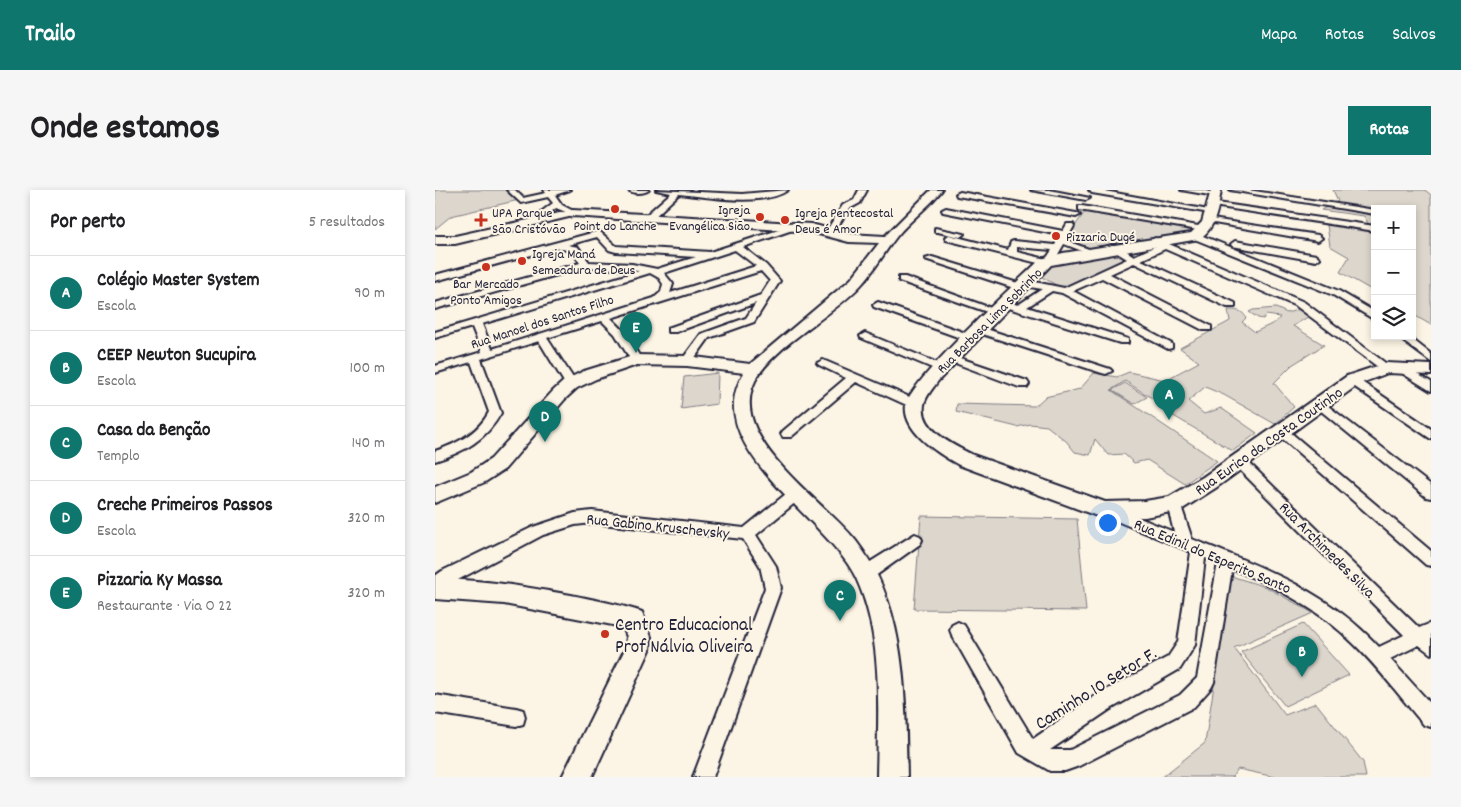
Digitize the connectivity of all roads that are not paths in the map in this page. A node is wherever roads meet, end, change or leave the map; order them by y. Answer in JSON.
{"nodes":[{"id":1,"x":511,"y":190,"type":"edge"},
{"id":2,"x":566,"y":190,"type":"edge"},
{"id":3,"x":632,"y":190,"type":"edge"},
{"id":4,"x":645,"y":190,"type":"edge"},
{"id":5,"x":660,"y":190,"type":"edge"},
{"id":6,"x":784,"y":190,"type":"edge"},
{"id":7,"x":863,"y":190,"type":"edge"},
{"id":8,"x":937,"y":190,"type":"edge"},
{"id":9,"x":1035,"y":190,"type":"edge"},
{"id":10,"x":1092,"y":190,"type":"edge"},
{"id":11,"x":1185,"y":190,"type":"edge"},
{"id":12,"x":1234,"y":190,"type":"edge"},
{"id":13,"x":678,"y":191,"type":"junction"},
{"id":14,"x":688,"y":191,"type":"edge"},
{"id":15,"x":550,"y":192,"type":"edge"},
{"id":16,"x":960,"y":194,"type":"dead end"},
{"id":17,"x":1086,"y":198,"type":"junction"},
{"id":18,"x":557,"y":204,"type":"junction"},
{"id":19,"x":945,"y":210,"type":"dead end"},
{"id":20,"x":1079,"y":211,"type":"junction"},
{"id":21,"x":1371,"y":211,"type":"edge"},
{"id":22,"x":1209,"y":212,"type":"edge"},
{"id":23,"x":573,"y":213,"type":"junction"},
{"id":24,"x":648,"y":218,"type":"junction"},
{"id":25,"x":536,"y":220,"type":"junction"},
{"id":26,"x":797,"y":227,"type":"junction"},
{"id":27,"x":1371,"y":229,"type":"edge"},
{"id":28,"x":937,"y":230,"type":"dead end"},
{"id":29,"x":829,"y":233,"type":"junction"},
{"id":30,"x":1064,"y":237,"type":"junction"},
{"id":31,"x":949,"y":238,"type":"dead end"},
{"id":32,"x":1318,"y":238,"type":"dead end"},
{"id":33,"x":435,"y":240,"type":"edge"},
{"id":34,"x":1212,"y":241,"type":"junction"},
{"id":35,"x":1159,"y":244,"type":"junction"},
{"id":36,"x":884,"y":245,"type":"junction"},
{"id":37,"x":560,"y":246,"type":"junction"},
{"id":38,"x":1040,"y":246,"type":"junction"},
{"id":39,"x":737,"y":247,"type":"junction"},
{"id":40,"x":1114,"y":247,"type":"junction"},
{"id":41,"x":1013,"y":249,"type":"junction"},
{"id":42,"x":1090,"y":251,"type":"junction"},
{"id":43,"x":712,"y":255,"type":"junction"},
{"id":44,"x":1051,"y":257,"type":"junction"},
{"id":45,"x":1027,"y":258,"type":"junction"},
{"id":46,"x":1315,"y":258,"type":"dead end"},
{"id":47,"x":929,"y":259,"type":"dead end"},
{"id":48,"x":1134,"y":260,"type":"junction"},
{"id":49,"x":586,"y":264,"type":"junction"},
{"id":50,"x":763,"y":267,"type":"junction"},
{"id":51,"x":655,"y":271,"type":"junction"},
{"id":52,"x":1102,"y":274,"type":"junction"},
{"id":53,"x":435,"y":278,"type":"edge"},
{"id":54,"x":902,"y":279,"type":"dead end"},
{"id":55,"x":1023,"y":285,"type":"junction"},
{"id":56,"x":1050,"y":288,"type":"junction"},
{"id":57,"x":1065,"y":291,"type":"junction"},
{"id":58,"x":764,"y":297,"type":"junction"},
{"id":59,"x":658,"y":299,"type":"junction"},
{"id":60,"x":495,"y":303,"type":"junction"},
{"id":61,"x":878,"y":305,"type":"dead end"},
{"id":62,"x":1231,"y":305,"type":"dead end"},
{"id":63,"x":435,"y":306,"type":"edge"},
{"id":64,"x":1007,"y":308,"type":"junction"},
{"id":65,"x":1371,"y":314,"type":"edge"},
{"id":66,"x":604,"y":317,"type":"junction"},
{"id":67,"x":475,"y":324,"type":"junction"},
{"id":68,"x":1207,"y":328,"type":"dead end"},
{"id":69,"x":672,"y":330,"type":"dead end"},
{"id":70,"x":975,"y":334,"type":"junction"},
{"id":71,"x":435,"y":336,"type":"edge"},
{"id":72,"x":865,"y":336,"type":"dead end"},
{"id":73,"x":542,"y":338,"type":"junction"},
{"id":74,"x":1406,"y":340,"type":"edge"},
{"id":75,"x":1123,"y":341,"type":"dead end"},
{"id":76,"x":1168,"y":346,"type":"dead end"},
{"id":77,"x":488,"y":354,"type":"junction"},
{"id":78,"x":475,"y":358,"type":"junction"},
{"id":79,"x":1431,"y":359,"type":"edge"},
{"id":80,"x":636,"y":360,"type":"junction"},
{"id":81,"x":687,"y":361,"type":"junction"},
{"id":82,"x":823,"y":363,"type":"dead end"},
{"id":83,"x":946,"y":363,"type":"junction"},
{"id":84,"x":1393,"y":368,"type":"junction"},
{"id":85,"x":753,"y":369,"type":"junction"},
{"id":86,"x":435,"y":370,"type":"edge"},
{"id":87,"x":1431,"y":370,"type":"edge"},
{"id":88,"x":1106,"y":371,"type":"dead end"},
{"id":89,"x":853,"y":378,"type":"junction"},
{"id":90,"x":1353,"y":380,"type":"junction"},
{"id":91,"x":571,"y":384,"type":"junction"},
{"id":92,"x":1023,"y":384,"type":"dead end"},
{"id":93,"x":1431,"y":387,"type":"edge"},
{"id":94,"x":1319,"y":403,"type":"junction"},
{"id":95,"x":915,"y":404,"type":"junction"},
{"id":96,"x":1280,"y":430,"type":"junction"},
{"id":97,"x":787,"y":434,"type":"dead end"},
{"id":98,"x":1431,"y":435,"type":"edge"},
{"id":99,"x":435,"y":456,"type":"edge"},
{"id":100,"x":1239,"y":461,"type":"junction"},
{"id":101,"x":797,"y":493,"type":"junction"},
{"id":102,"x":1431,"y":493,"type":"edge"},
{"id":103,"x":435,"y":495,"type":"edge"},
{"id":104,"x":1174,"y":504,"type":"junction"},
{"id":105,"x":1104,"y":510,"type":"junction"},
{"id":106,"x":747,"y":534,"type":"junction"},
{"id":107,"x":915,"y":540,"type":"dead end"},
{"id":108,"x":1193,"y":546,"type":"junction"},
{"id":109,"x":1226,"y":560,"type":"junction"},
{"id":110,"x":1431,"y":560,"type":"edge"},
{"id":111,"x":865,"y":574,"type":"junction"},
{"id":112,"x":435,"y":587,"type":"edge"},
{"id":113,"x":958,"y":630,"type":"dead end"},
{"id":114,"x":1425,"y":637,"type":"edge"},
{"id":115,"x":1377,"y":656,"type":"junction"},
{"id":116,"x":435,"y":704,"type":"edge"},
{"id":117,"x":516,"y":717,"type":"dead end"},
{"id":118,"x":1431,"y":718,"type":"edge"},
{"id":119,"x":1031,"y":749,"type":"junction"},
{"id":120,"x":577,"y":777,"type":"edge"},
{"id":121,"x":703,"y":777,"type":"edge"},
{"id":122,"x":892,"y":777,"type":"edge"}],
"edges":[{"from":1,"to":15,"type":"street"},
{"from":2,"to":15,"type":"street"},
{"from":3,"to":4,"type":"street"},
{"from":5,"to":13,"type":"street"},
{"from":6,"to":14,"type":"street"},
{"from":7,"to":29,"type":"street"},
{"from":8,"to":36,"type":"street"},
{"from":9,"to":17,"type":"street"},
{"from":10,"to":17,"type":"street"},
{"from":10,"to":22,"type":"street"},
{"from":11,"to":22,"type":"street"},
{"from":12,"to":21,"type":"street"},
{"from":13,"to":14,"type":"street"},
{"from":13,"to":24,"type":"street"},
{"from":15,"to":18,"type":"street"},
{"from":16,"to":20,"type":"street"},
{"from":17,"to":20,"type":"street"},
{"from":18,"to":23,"type":"street"},
{"from":18,"to":25,"type":"street"},
{"from":19,"to":30,"type":"street"},
{"from":20,"to":22,"type":"street"},
{"from":20,"to":30,"type":"street"},
{"from":22,"to":27,"type":"street"},
{"from":22,"to":32,"type":"street"},
{"from":22,"to":34,"type":"street"},
{"from":22,"to":35,"type":"street","name":"Rua Barbosa Lima Sobrinho"},
{"from":23,"to":24,"type":"street"},
{"from":23,"to":25,"type":"street"},
{"from":24,"to":26,"type":"street"},
{"from":25,"to":33,"type":"street"},
{"from":26,"to":29,"type":"street"},
{"from":26,"to":39,"type":"street"},
{"from":28,"to":41,"type":"street"},
{"from":29,"to":36,"type":"street"},
{"from":30,"to":42,"type":"street"},
{"from":30,"to":44,"type":"street"},
{"from":31,"to":41,"type":"street"},
{"from":34,"to":46,"type":"street"},
{"from":34,"to":65,"type":"street"},
{"from":35,"to":40,"type":"street","name":"Rua Barbosa Lima Sobrinho"},
{"from":35,"to":48,"type":"street"},
{"from":35,"to":84,"type":"street"},
{"from":36,"to":85,"type":"street"},
{"from":37,"to":43,"type":"street"},
{"from":37,"to":49,"type":"street"},
{"from":37,"to":53,"type":"street"},
{"from":38,"to":41,"type":"street"},
{"from":38,"to":44,"type":"street"},
{"from":38,"to":45,"type":"street"},
{"from":39,"to":43,"type":"street"},
{"from":39,"to":50,"type":"street"},
{"from":40,"to":42,"type":"street","name":"Rua Barbosa Lima Sobrinho"},
{"from":40,"to":48,"type":"street"},
{"from":41,"to":45,"type":"street"},
{"from":42,"to":44,"type":"street","name":"Rua Barbosa Lima Sobrinho"},
{"from":43,"to":51,"type":"street"},
{"from":44,"to":45,"type":"street"},
{"from":44,"to":55,"type":"street","name":"Rua Barbosa Lima Sobrinho"},
{"from":47,"to":55,"type":"street"},
{"from":48,"to":52,"type":"street"},
{"from":48,"to":62,"type":"street"},
{"from":49,"to":51,"type":"street","name":"Rua Manoel dos Santos Filho"},
{"from":49,"to":60,"type":"street"},
{"from":50,"to":58,"type":"street"},
{"from":50,"to":59,"type":"street","name":"Rua Manoel dos Santos Filho"},
{"from":51,"to":59,"type":"street"},
{"from":51,"to":60,"type":"street"},
{"from":52,"to":57,"type":"street"},
{"from":52,"to":68,"type":"street"},
{"from":54,"to":64,"type":"street"},
{"from":55,"to":56,"type":"street"},
{"from":55,"to":64,"type":"street","name":"Rua Barbosa Lima Sobrinho"},
{"from":56,"to":57,"type":"street"},
{"from":56,"to":64,"type":"street"},
{"from":57,"to":76,"type":"street"},
{"from":58,"to":69,"type":"street"},
{"from":58,"to":81,"type":"street"},
{"from":59,"to":66,"type":"street","name":"Rua Manoel dos Santos Filho"},
{"from":60,"to":63,"type":"street"},
{"from":60,"to":67,"type":"street"},
{"from":61,"to":70,"type":"street"},
{"from":64,"to":70,"type":"street","name":"Rua Barbosa Lima Sobrinho"},
{"from":64,"to":75,"type":"street"},
{"from":66,"to":73,"type":"street","name":"Rua Manoel dos Santos Filho"},
{"from":66,"to":80,"type":"street"},
{"from":67,"to":71,"type":"street"},
{"from":67,"to":77,"type":"street"},
{"from":70,"to":83,"type":"street","name":"Rua Barbosa Lima Sobrinho"},
{"from":70,"to":88,"type":"street"},
{"from":72,"to":83,"type":"street"},
{"from":73,"to":77,"type":"street","name":"Rua Manoel dos Santos Filho"},
{"from":73,"to":91,"type":"street"},
{"from":74,"to":79,"type":"street"},
{"from":77,"to":78,"type":"street","name":"Rua Manoel dos Santos Filho"},
{"from":78,"to":86,"type":"street","name":"Rua Manoel dos Santos Filho"},
{"from":78,"to":99,"type":"street"},
{"from":80,"to":81,"type":"street"},
{"from":80,"to":91,"type":"street"},
{"from":81,"to":85,"type":"street"},
{"from":82,"to":89,"type":"street"},
{"from":83,"to":92,"type":"street"},
{"from":83,"to":95,"type":"street","name":"Rua Barbosa Lima Sobrinho"},
{"from":84,"to":87,"type":"street","name":"Rua Eurico da Costa Coutinho"},
{"from":84,"to":90,"type":"street","name":"Rua Eurico da Costa Coutinho"},
{"from":84,"to":93,"type":"street"},
{"from":85,"to":101,"type":"street"},
{"from":89,"to":95,"type":"street"},
{"from":89,"to":97,"type":"street"},
{"from":90,"to":94,"type":"street","name":"Rua Eurico da Costa Coutinho"},
{"from":90,"to":98,"type":"street"},
{"from":91,"to":103,"type":"street"},
{"from":94,"to":96,"type":"street","name":"Rua Eurico da Costa Coutinho"},
{"from":94,"to":102,"type":"street"},
{"from":95,"to":105,"type":"street","name":"Rua Edinil do Esperito Santo"},
{"from":96,"to":100,"type":"street","name":"Rua Eurico da Costa Coutinho"},
{"from":96,"to":110,"type":"street"},
{"from":100,"to":104,"type":"street","name":"Rua Eurico da Costa Coutinho"},
{"from":100,"to":114,"type":"street","name":"Rua Archimedes Silva"},
{"from":101,"to":106,"type":"street","name":"Rua Gabino Kruschevsky"},
{"from":101,"to":111,"type":"street"},
{"from":104,"to":105,"type":"street","name":"Rua Eurico da Costa Coutinho"},
{"from":104,"to":108,"type":"street"},
{"from":105,"to":108,"type":"street","name":"Rua Edinil do Esperito Santo"},
{"from":106,"to":112,"type":"street","name":"Rua Gabino Kruschevsky"},
{"from":106,"to":121,"type":"street","name":"Rua Gabino Kruschevsky"},
{"from":107,"to":111,"type":"street"},
{"from":108,"to":109,"type":"street","name":"Rua Edinil do Esperito Santo"},
{"from":108,"to":119,"type":"street","name":"Caminho 10 Setor F."},
{"from":109,"to":115,"type":"street","name":"Rua Edinil do Esperito Santo"},
{"from":109,"to":119,"type":"street"},
{"from":111,"to":122,"type":"street"},
{"from":112,"to":120,"type":"street"},
{"from":113,"to":119,"type":"street","name":"Caminho 10 Setor F."},
{"from":114,"to":115,"type":"street"},
{"from":115,"to":118,"type":"street","name":"Rua Edinil do Esperito Santo"},
{"from":116,"to":117,"type":"street"}]}
